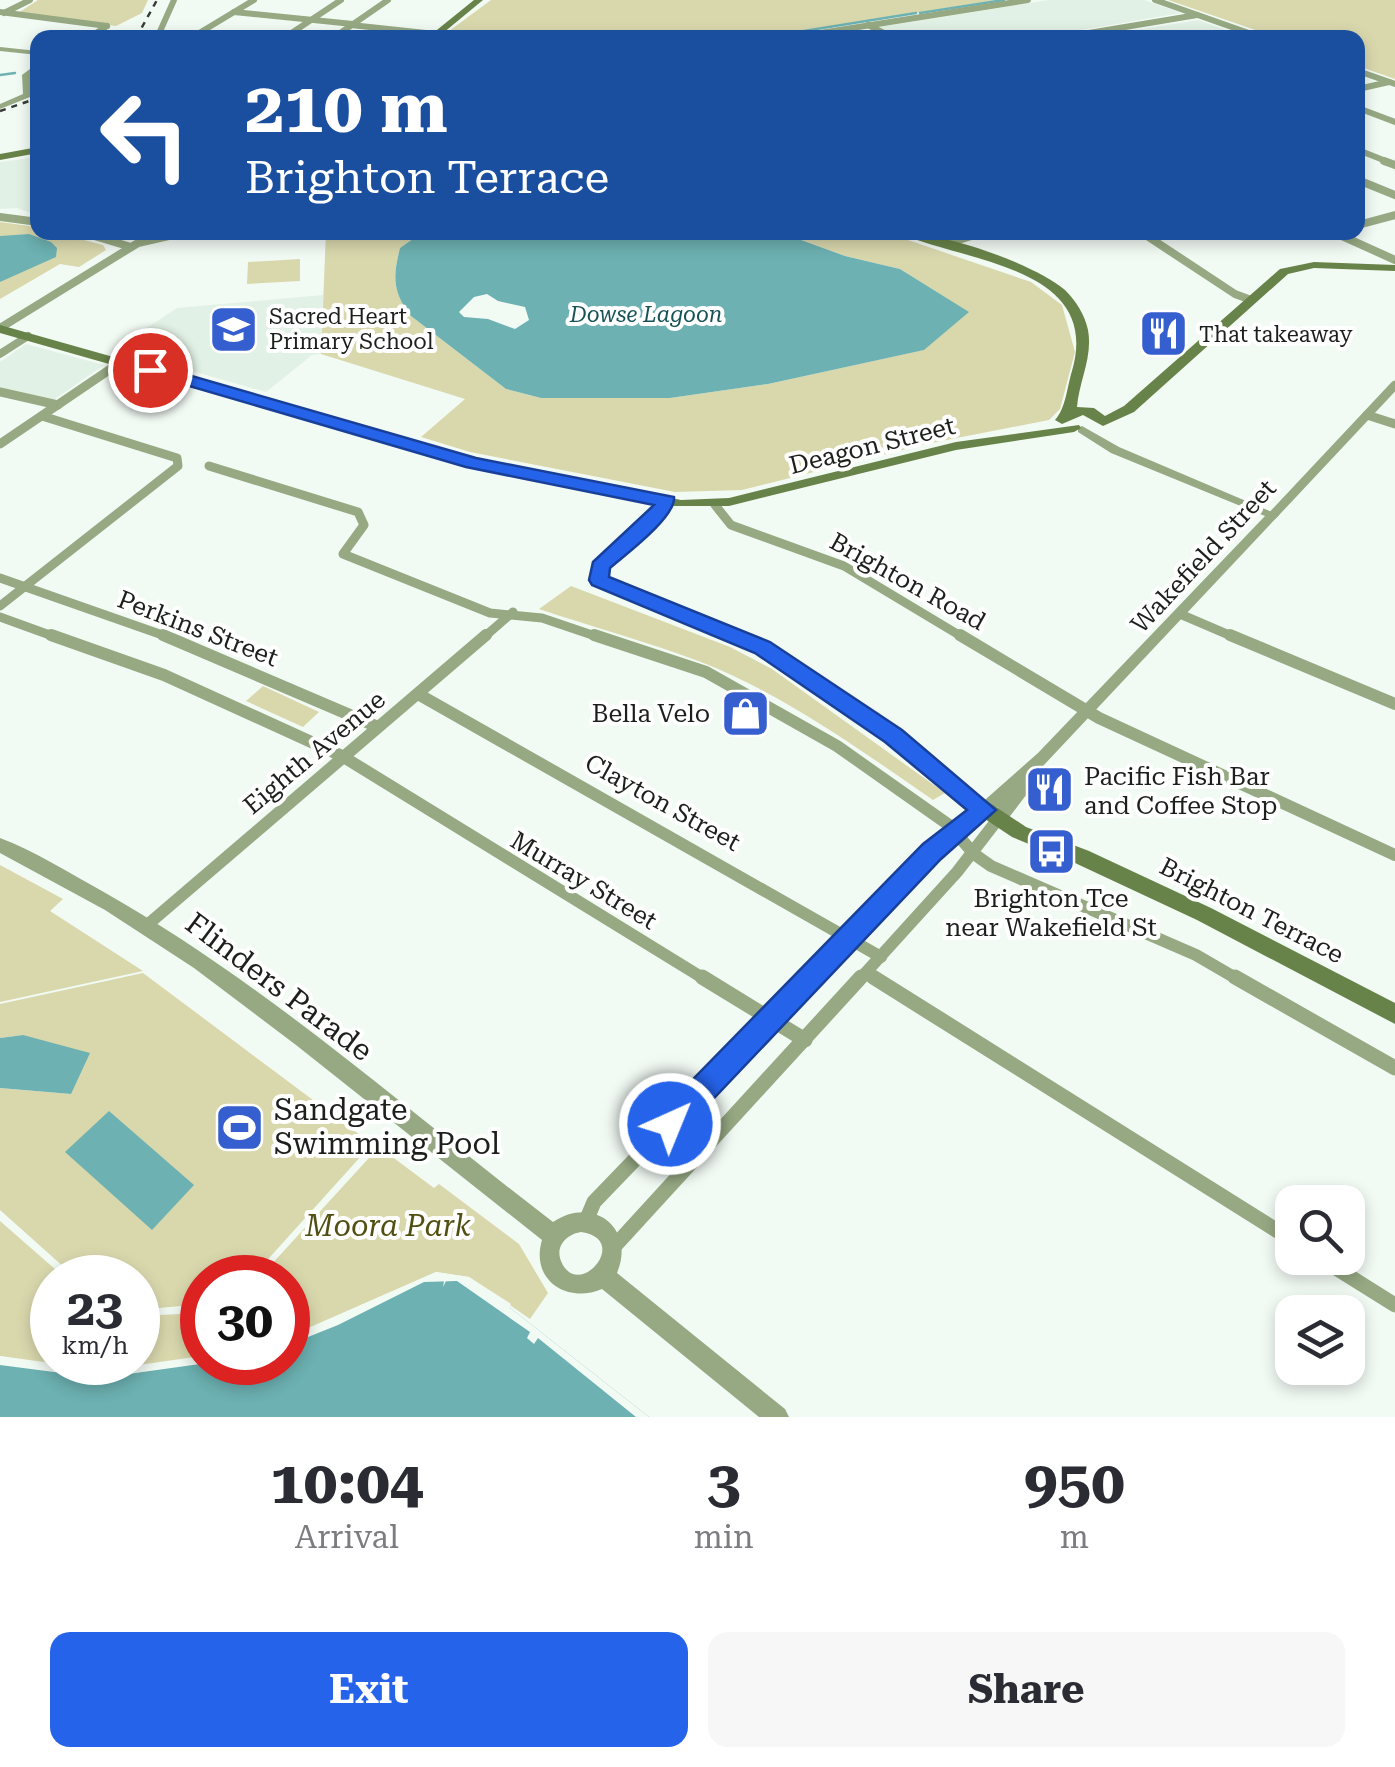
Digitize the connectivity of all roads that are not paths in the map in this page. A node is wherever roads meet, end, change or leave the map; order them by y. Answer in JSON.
{"nodes":[{"id":1,"x":30,"y":0,"type":"edge"},
{"id":2,"x":174,"y":0,"type":"edge"},
{"id":3,"x":254,"y":0,"type":"edge"},
{"id":4,"x":341,"y":0,"type":"edge"},
{"id":5,"x":388,"y":0,"type":"edge"},
{"id":6,"x":479,"y":0,"type":"edge"},
{"id":7,"x":1028,"y":0,"type":"edge"},
{"id":8,"x":1155,"y":0,"type":"edge"},
{"id":9,"x":234,"y":12,"type":"junction"},
{"id":10,"x":1,"y":13,"type":"edge"},
{"id":11,"x":1197,"y":15,"type":"junction"},
{"id":12,"x":311,"y":20,"type":"junction"},
{"id":13,"x":352,"y":25,"type":"junction"},
{"id":14,"x":868,"y":25,"type":"junction"},
{"id":15,"x":101,"y":30,"type":"edge"},
{"id":16,"x":161,"y":30,"type":"edge"},
{"id":17,"x":204,"y":30,"type":"edge"},
{"id":18,"x":296,"y":30,"type":"edge"},
{"id":19,"x":345,"y":30,"type":"edge"},
{"id":20,"x":389,"y":30,"type":"edge"},
{"id":21,"x":441,"y":30,"type":"edge"},
{"id":22,"x":838,"y":30,"type":"edge"},
{"id":23,"x":878,"y":30,"type":"edge"},
{"id":24,"x":1107,"y":30,"type":"edge"},
{"id":25,"x":1239,"y":30,"type":"edge"},
{"id":26,"x":0,"y":49,"type":"edge"},
{"id":27,"x":30,"y":53,"type":"edge"},
{"id":28,"x":1365,"y":73,"type":"edge"},
{"id":29,"x":30,"y":82,"type":"edge"},
{"id":30,"x":1392,"y":83,"type":"edge"},
{"id":31,"x":1365,"y":88,"type":"edge"},
{"id":32,"x":0,"y":107,"type":"edge"},
{"id":33,"x":1365,"y":111,"type":"edge"},
{"id":34,"x":1395,"y":122,"type":"edge"},
{"id":35,"x":30,"y":149,"type":"edge"},
{"id":36,"x":1365,"y":153,"type":"edge"},
{"id":37,"x":0,"y":155,"type":"edge"},
{"id":38,"x":1395,"y":165,"type":"edge"},
{"id":39,"x":1365,"y":183,"type":"edge"},
{"id":40,"x":1395,"y":196,"type":"edge"},
{"id":41,"x":1395,"y":215,"type":"edge"},
{"id":42,"x":0,"y":216,"type":"edge"},
{"id":43,"x":30,"y":221,"type":"edge"},
{"id":44,"x":1365,"y":223,"type":"edge"},
{"id":45,"x":108,"y":240,"type":"edge"},
{"id":46,"x":157,"y":240,"type":"edge"},
{"id":47,"x":931,"y":240,"type":"edge"},
{"id":48,"x":959,"y":240,"type":"edge"},
{"id":49,"x":1153,"y":240,"type":"edge"},
{"id":50,"x":1348,"y":240,"type":"edge"},
{"id":51,"x":946,"y":244,"type":"junction"},
{"id":52,"x":131,"y":247,"type":"junction"},
{"id":53,"x":1390,"y":263,"type":"edge"},
{"id":54,"x":1350,"y":267,"type":"junction"},
{"id":55,"x":1250,"y":300,"type":"junction"},
{"id":56,"x":1,"y":327,"type":"edge"},
{"id":57,"x":28,"y":336,"type":"junction"},
{"id":58,"x":0,"y":354,"type":"edge"},
{"id":59,"x":123,"y":361,"type":"junction"},
{"id":60,"x":1395,"y":385,"type":"edge"},
{"id":61,"x":1076,"y":389,"type":"junction"},
{"id":62,"x":0,"y":392,"type":"edge"},
{"id":63,"x":58,"y":405,"type":"junction"},
{"id":64,"x":1367,"y":415,"type":"junction"},
{"id":65,"x":42,"y":416,"type":"junction"},
{"id":66,"x":1096,"y":418,"type":"junction"},
{"id":67,"x":1073,"y":422,"type":"junction"},
{"id":68,"x":1395,"y":424,"type":"edge"},
{"id":69,"x":0,"y":444,"type":"edge"},
{"id":70,"x":1132,"y":454,"type":"junction"},
{"id":71,"x":209,"y":466,"type":"dead end"},
{"id":72,"x":1225,"y":495,"type":"junction"},
{"id":73,"x":667,"y":502,"type":"junction"},
{"id":74,"x":715,"y":505,"type":"junction"},
{"id":75,"x":1273,"y":515,"type":"junction"},
{"id":76,"x":1255,"y":534,"type":"junction"},
{"id":77,"x":0,"y":578,"type":"edge"},
{"id":78,"x":23,"y":588,"type":"junction"},
{"id":79,"x":0,"y":606,"type":"edge"},
{"id":80,"x":512,"y":612,"type":"junction"},
{"id":81,"x":1180,"y":614,"type":"junction"},
{"id":82,"x":0,"y":617,"type":"edge"},
{"id":83,"x":418,"y":694,"type":"junction"},
{"id":84,"x":1395,"y":704,"type":"edge"},
{"id":85,"x":1088,"y":712,"type":"junction"},
{"id":86,"x":378,"y":727,"type":"junction"},
{"id":87,"x":342,"y":756,"type":"junction"},
{"id":88,"x":994,"y":811,"type":"junction"},
{"id":89,"x":957,"y":832,"type":"junction"},
{"id":90,"x":0,"y":845,"type":"edge"},
{"id":91,"x":974,"y":854,"type":"junction"},
{"id":92,"x":1395,"y":856,"type":"edge"},
{"id":93,"x":146,"y":926,"type":"junction"},
{"id":94,"x":850,"y":936,"type":"junction"},
{"id":95,"x":880,"y":957,"type":"junction"},
{"id":96,"x":867,"y":973,"type":"junction"},
{"id":97,"x":1395,"y":1014,"type":"edge"},
{"id":98,"x":771,"y":1020,"type":"junction"},
{"id":99,"x":804,"y":1040,"type":"junction"},
{"id":100,"x":1395,"y":1068,"type":"edge"},
{"id":101,"x":586,"y":1221,"type":"junction"},
{"id":102,"x":1275,"y":1229,"type":"edge"},
{"id":103,"x":555,"y":1237,"type":"junction"},
{"id":104,"x":612,"y":1249,"type":"junction"},
{"id":105,"x":602,"y":1275,"type":"junction"},
{"id":106,"x":1347,"y":1275,"type":"edge"},
{"id":107,"x":1395,"y":1305,"type":"edge"},
{"id":108,"x":777,"y":1417,"type":"edge"}],
"edges":[{"from":1,"to":10,"type":"street"},
{"from":2,"to":16,"type":"street"},
{"from":3,"to":9,"type":"street"},
{"from":4,"to":12,"type":"street"},
{"from":5,"to":13,"type":"street"},
{"from":6,"to":21,"type":"main road"},
{"from":7,"to":14,"type":"street"},
{"from":8,"to":11,"type":"street"},
{"from":9,"to":12,"type":"street"},
{"from":9,"to":17,"type":"street"},
{"from":10,"to":15,"type":"street"},
{"from":11,"to":24,"type":"street"},
{"from":11,"to":25,"type":"street"},
{"from":12,"to":13,"type":"street"},
{"from":12,"to":18,"type":"street"},
{"from":13,"to":19,"type":"street"},
{"from":13,"to":20,"type":"street"},
{"from":14,"to":22,"type":"street"},
{"from":14,"to":23,"type":"street"},
{"from":26,"to":27,"type":"street"},
{"from":28,"to":30,"type":"street"},
{"from":29,"to":32,"type":"street"},
{"from":30,"to":31,"type":"street"},
{"from":33,"to":34,"type":"street"},
{"from":35,"to":37,"type":"main road"},
{"from":36,"to":38,"type":"street"},
{"from":39,"to":40,"type":"street"},
{"from":41,"to":44,"type":"street"},
{"from":42,"to":43,"type":"street"},
{"from":45,"to":52,"type":"street"},
{"from":46,"to":52,"type":"street"},
{"from":47,"to":51,"type":"main road"},
{"from":48,"to":51,"type":"street"},
{"from":49,"to":55,"type":"street"},
{"from":50,"to":53,"type":"street"},
{"from":51,"to":61,"type":"main road"},
{"from":52,"to":56,"type":"street"},
{"from":53,"to":54,"type":"main road"},
{"from":53,"to":54,"type":"main road"},
{"from":54,"to":55,"type":"main road"},
{"from":55,"to":66,"type":"main road"},
{"from":56,"to":57,"type":"main road"},
{"from":57,"to":58,"type":"street"},
{"from":57,"to":59,"type":"main road"},
{"from":59,"to":63,"type":"street"},
{"from":59,"to":73,"type":"main road"},
{"from":60,"to":64,"type":"street","name":"Wakefield Street"},
{"from":61,"to":66,"type":"main road"},
{"from":61,"to":67,"type":"main road"},
{"from":62,"to":63,"type":"street"},
{"from":63,"to":65,"type":"street"},
{"from":64,"to":68,"type":"street"},
{"from":64,"to":75,"type":"street","name":"Wakefield Street"},
{"from":65,"to":69,"type":"street"},
{"from":65,"to":78,"type":"street"},
{"from":66,"to":67,"type":"main road"},
{"from":66,"to":67,"type":"main road"},
{"from":66,"to":70,"type":"street"},
{"from":67,"to":70,"type":"street"},
{"from":67,"to":74,"type":"main road","name":"Deagon Street"},
{"from":70,"to":72,"type":"street"},
{"from":71,"to":80,"type":"street"},
{"from":72,"to":75,"type":"street"},
{"from":72,"to":76,"type":"street"},
{"from":73,"to":74,"type":"main road"},
{"from":73,"to":88,"type":"main road","name":"Brighton Terrace"},
{"from":74,"to":85,"type":"street","name":"Brighton Road"},
{"from":75,"to":76,"type":"street","name":"Wakefield Street"},
{"from":76,"to":81,"type":"street","name":"Wakefield Street"},
{"from":77,"to":78,"type":"street","name":"Perkins Street"},
{"from":78,"to":79,"type":"street"},
{"from":78,"to":86,"type":"street","name":"Perkins Street"},
{"from":80,"to":83,"type":"street","name":"Eighth Avenue"},
{"from":80,"to":89,"type":"street"},
{"from":81,"to":84,"type":"street"},
{"from":81,"to":85,"type":"street","name":"Wakefield Street"},
{"from":82,"to":87,"type":"street"},
{"from":83,"to":86,"type":"street","name":"Eighth Avenue"},
{"from":83,"to":94,"type":"street","name":"Clayton Street"},
{"from":85,"to":88,"type":"street","name":"Wakefield Street"},
{"from":85,"to":92,"type":"street","name":"Brighton Road"},
{"from":86,"to":87,"type":"street","name":"Eighth Avenue"},
{"from":87,"to":93,"type":"street","name":"Eighth Avenue"},
{"from":87,"to":98,"type":"street","name":"Murray Street"},
{"from":88,"to":89,"type":"street"},
{"from":88,"to":91,"type":"street"},
{"from":88,"to":97,"type":"main road","name":"Brighton Terrace"},
{"from":89,"to":91,"type":"street"},
{"from":89,"to":94,"type":"street"},
{"from":90,"to":93,"type":"street","name":"Flinders Parade"},
{"from":91,"to":95,"type":"street"},
{"from":91,"to":100,"type":"street"},
{"from":93,"to":103,"type":"street","name":"Flinders Parade"},
{"from":94,"to":95,"type":"street","name":"Clayton Street"},
{"from":94,"to":98,"type":"street"},
{"from":95,"to":96,"type":"street"},
{"from":96,"to":99,"type":"street"},
{"from":96,"to":102,"type":"street"},
{"from":98,"to":99,"type":"street","name":"Murray Street"},
{"from":98,"to":101,"type":"street"},
{"from":99,"to":104,"type":"street"},
{"from":101,"to":103,"type":"street"},
{"from":101,"to":104,"type":"street"},
{"from":103,"to":105,"type":"street"},
{"from":104,"to":105,"type":"street"},
{"from":105,"to":108,"type":"street"},
{"from":106,"to":107,"type":"street"}]}
